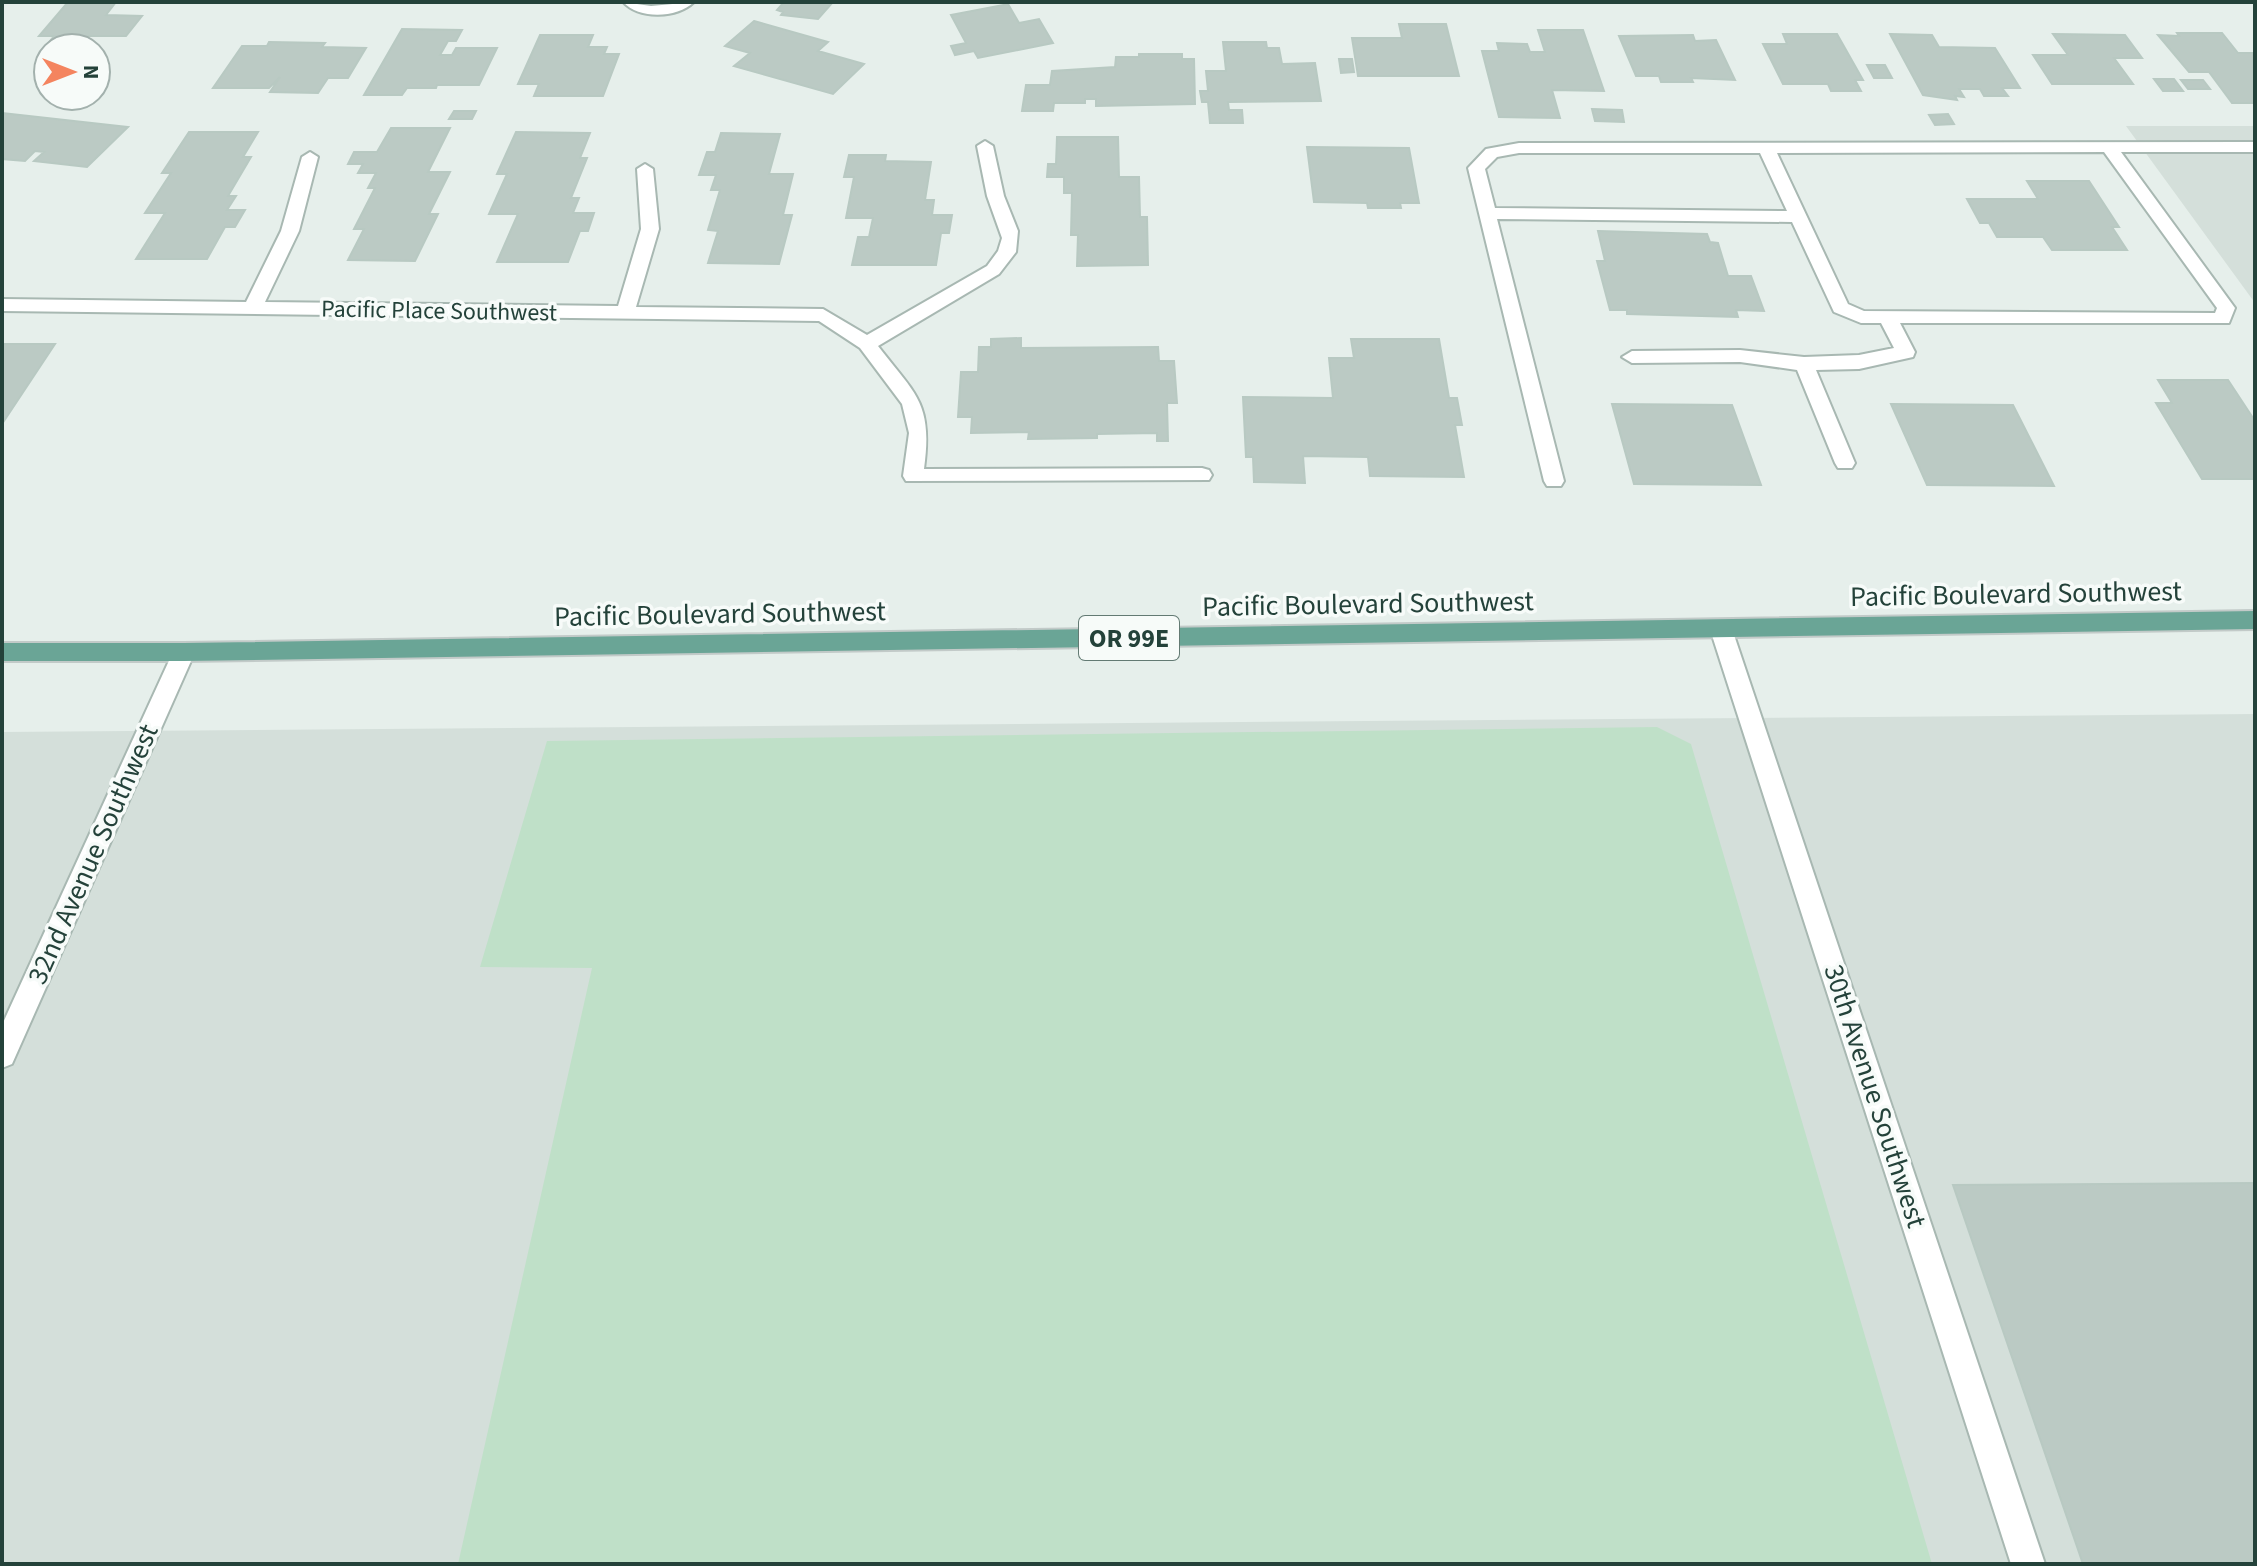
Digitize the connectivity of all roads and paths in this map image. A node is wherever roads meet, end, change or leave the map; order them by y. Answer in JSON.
{"nodes":[{"id":1,"x":630,"y":2,"type":"edge"},
{"id":2,"x":687,"y":2,"type":"edge"},
{"id":3,"x":985,"y":146,"type":"dead end"},
{"id":4,"x":1766,"y":147,"type":"junction"},
{"id":5,"x":2109,"y":147,"type":"junction"},
{"id":6,"x":2255,"y":147,"type":"edge"},
{"id":7,"x":310,"y":157,"type":"dead end"},
{"id":8,"x":645,"y":169,"type":"dead end"},
{"id":9,"x":1487,"y":213,"type":"junction"},
{"id":10,"x":1796,"y":217,"type":"junction"},
{"id":11,"x":2,"y":305,"type":"edge"},
{"id":12,"x":252,"y":309,"type":"junction"},
{"id":13,"x":625,"y":313,"type":"junction"},
{"id":14,"x":1888,"y":318,"type":"junction"},
{"id":15,"x":867,"y":344,"type":"junction"},
{"id":16,"x":1632,"y":357,"type":"dead end"},
{"id":17,"x":1804,"y":364,"type":"junction"},
{"id":18,"x":1845,"y":463,"type":"dead end"},
{"id":19,"x":1202,"y":475,"type":"dead end"},
{"id":20,"x":1554,"y":481,"type":"dead end"},
{"id":21,"x":2255,"y":620,"type":"edge"},
{"id":22,"x":1721,"y":629,"type":"junction"},
{"id":23,"x":2,"y":652,"type":"edge"},
{"id":24,"x":184,"y":652,"type":"junction"},
{"id":25,"x":2,"y":1055,"type":"edge"},
{"id":26,"x":2028,"y":1564,"type":"edge"}],
"edges":[{"from":1,"to":2,"type":"street"},
{"from":3,"to":15,"type":"street"},
{"from":4,"to":5,"type":"street"},
{"from":4,"to":9,"type":"street"},
{"from":4,"to":10,"type":"street"},
{"from":5,"to":6,"type":"street"},
{"from":5,"to":14,"type":"street"},
{"from":7,"to":12,"type":"street"},
{"from":8,"to":13,"type":"street"},
{"from":9,"to":10,"type":"street"},
{"from":9,"to":20,"type":"street"},
{"from":10,"to":14,"type":"street"},
{"from":11,"to":12,"type":"street","name":"Pacific Place Southwest"},
{"from":12,"to":13,"type":"street","name":"Pacific Place Southwest"},
{"from":13,"to":15,"type":"street","name":"Pacific Place Southwest"},
{"from":14,"to":17,"type":"street"},
{"from":15,"to":19,"type":"street","name":"Pacific Place Southwest"},
{"from":16,"to":17,"type":"street"},
{"from":17,"to":18,"type":"street"},
{"from":21,"to":22,"type":"main road","name":"Pacific Boulevard Southwest","number":"OR 99E"},
{"from":22,"to":24,"type":"main road","name":"Pacific Boulevard Southwest","number":"OR 99E"},
{"from":22,"to":26,"type":"street","name":"30th Avenue Southwest"},
{"from":23,"to":24,"type":"main road","name":"Pacific Boulevard Southwest","number":"OR 99E"},
{"from":24,"to":25,"type":"street","name":"32nd Avenue Southwest"}]}
